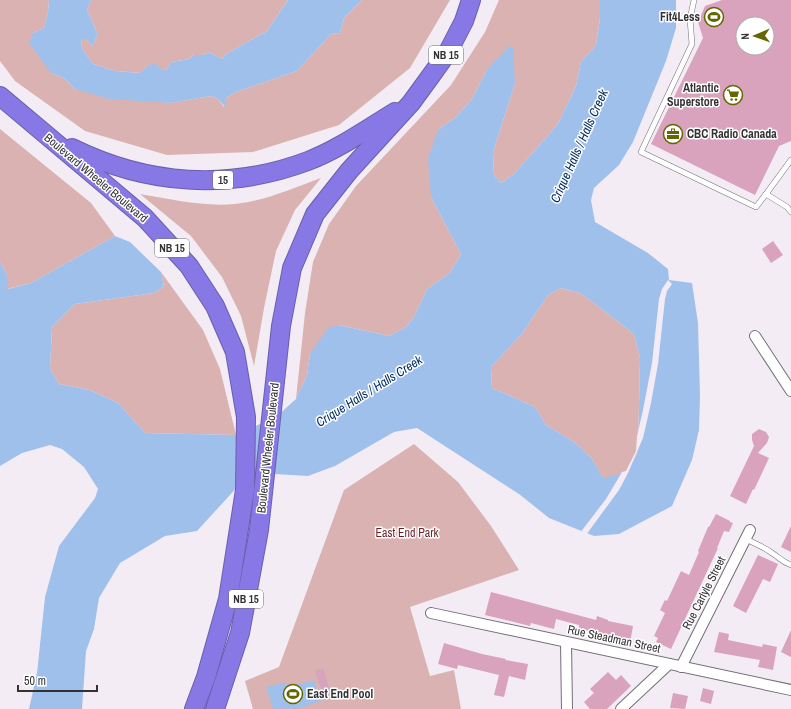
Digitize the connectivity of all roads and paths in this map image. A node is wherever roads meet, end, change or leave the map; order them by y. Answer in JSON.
{"nodes":[{"id":1,"x":471,"y":0,"type":"edge"},
{"id":2,"x":694,"y":0,"type":"edge"},
{"id":3,"x":0,"y":96,"type":"edge"},
{"id":4,"x":410,"y":103,"type":"junction"},
{"id":5,"x":30,"y":123,"type":"junction"},
{"id":6,"x":791,"y":160,"type":"edge"},
{"id":7,"x":766,"y":194,"type":"junction"},
{"id":8,"x":791,"y":212,"type":"edge"},
{"id":9,"x":755,"y":336,"type":"dead end"},
{"id":10,"x":791,"y":391,"type":"edge"},
{"id":11,"x":748,"y":534,"type":"joint"},
{"id":12,"x":791,"y":565,"type":"edge"},
{"id":13,"x":431,"y":613,"type":"dead end"},
{"id":14,"x":566,"y":642,"type":"junction"},
{"id":15,"x":669,"y":664,"type":"junction"},
{"id":16,"x":681,"y":667,"type":"junction"},
{"id":17,"x":791,"y":690,"type":"edge"},
{"id":18,"x":194,"y":709,"type":"edge"},
{"id":19,"x":215,"y":709,"type":"edge"},
{"id":20,"x":567,"y":709,"type":"edge"},
{"id":21,"x":621,"y":709,"type":"edge"}],
"edges":[{"from":1,"to":4,"type":"highway","number":"NB 15"},
{"from":2,"to":7,"type":"lane"},
{"from":3,"to":5,"type":"highway","number":"NB 15"},
{"from":4,"to":5,"type":"highway","number":"15"},
{"from":4,"to":19,"type":"highway","name":"Boulevard Wheeler Boulevard","number":"NB 15"},
{"from":5,"to":18,"type":"highway","name":"Boulevard Wheeler Boulevard","number":"NB 15"},
{"from":6,"to":7,"type":"lane"},
{"from":7,"to":8,"type":"lane"},
{"from":9,"to":10,"type":"street"},
{"from":11,"to":12,"type":"lane"},
{"from":11,"to":16,"type":"street","name":"Rue Carlyle Street"},
{"from":13,"to":14,"type":"street","name":"Rue Steadman Street"},
{"from":14,"to":15,"type":"street","name":"Rue Steadman Street"},
{"from":14,"to":20,"type":"street"},
{"from":15,"to":16,"type":"street","name":"Rue Steadman Street"},
{"from":15,"to":21,"type":"street"},
{"from":16,"to":17,"type":"street","name":"Rue Steadman Street"}]}
